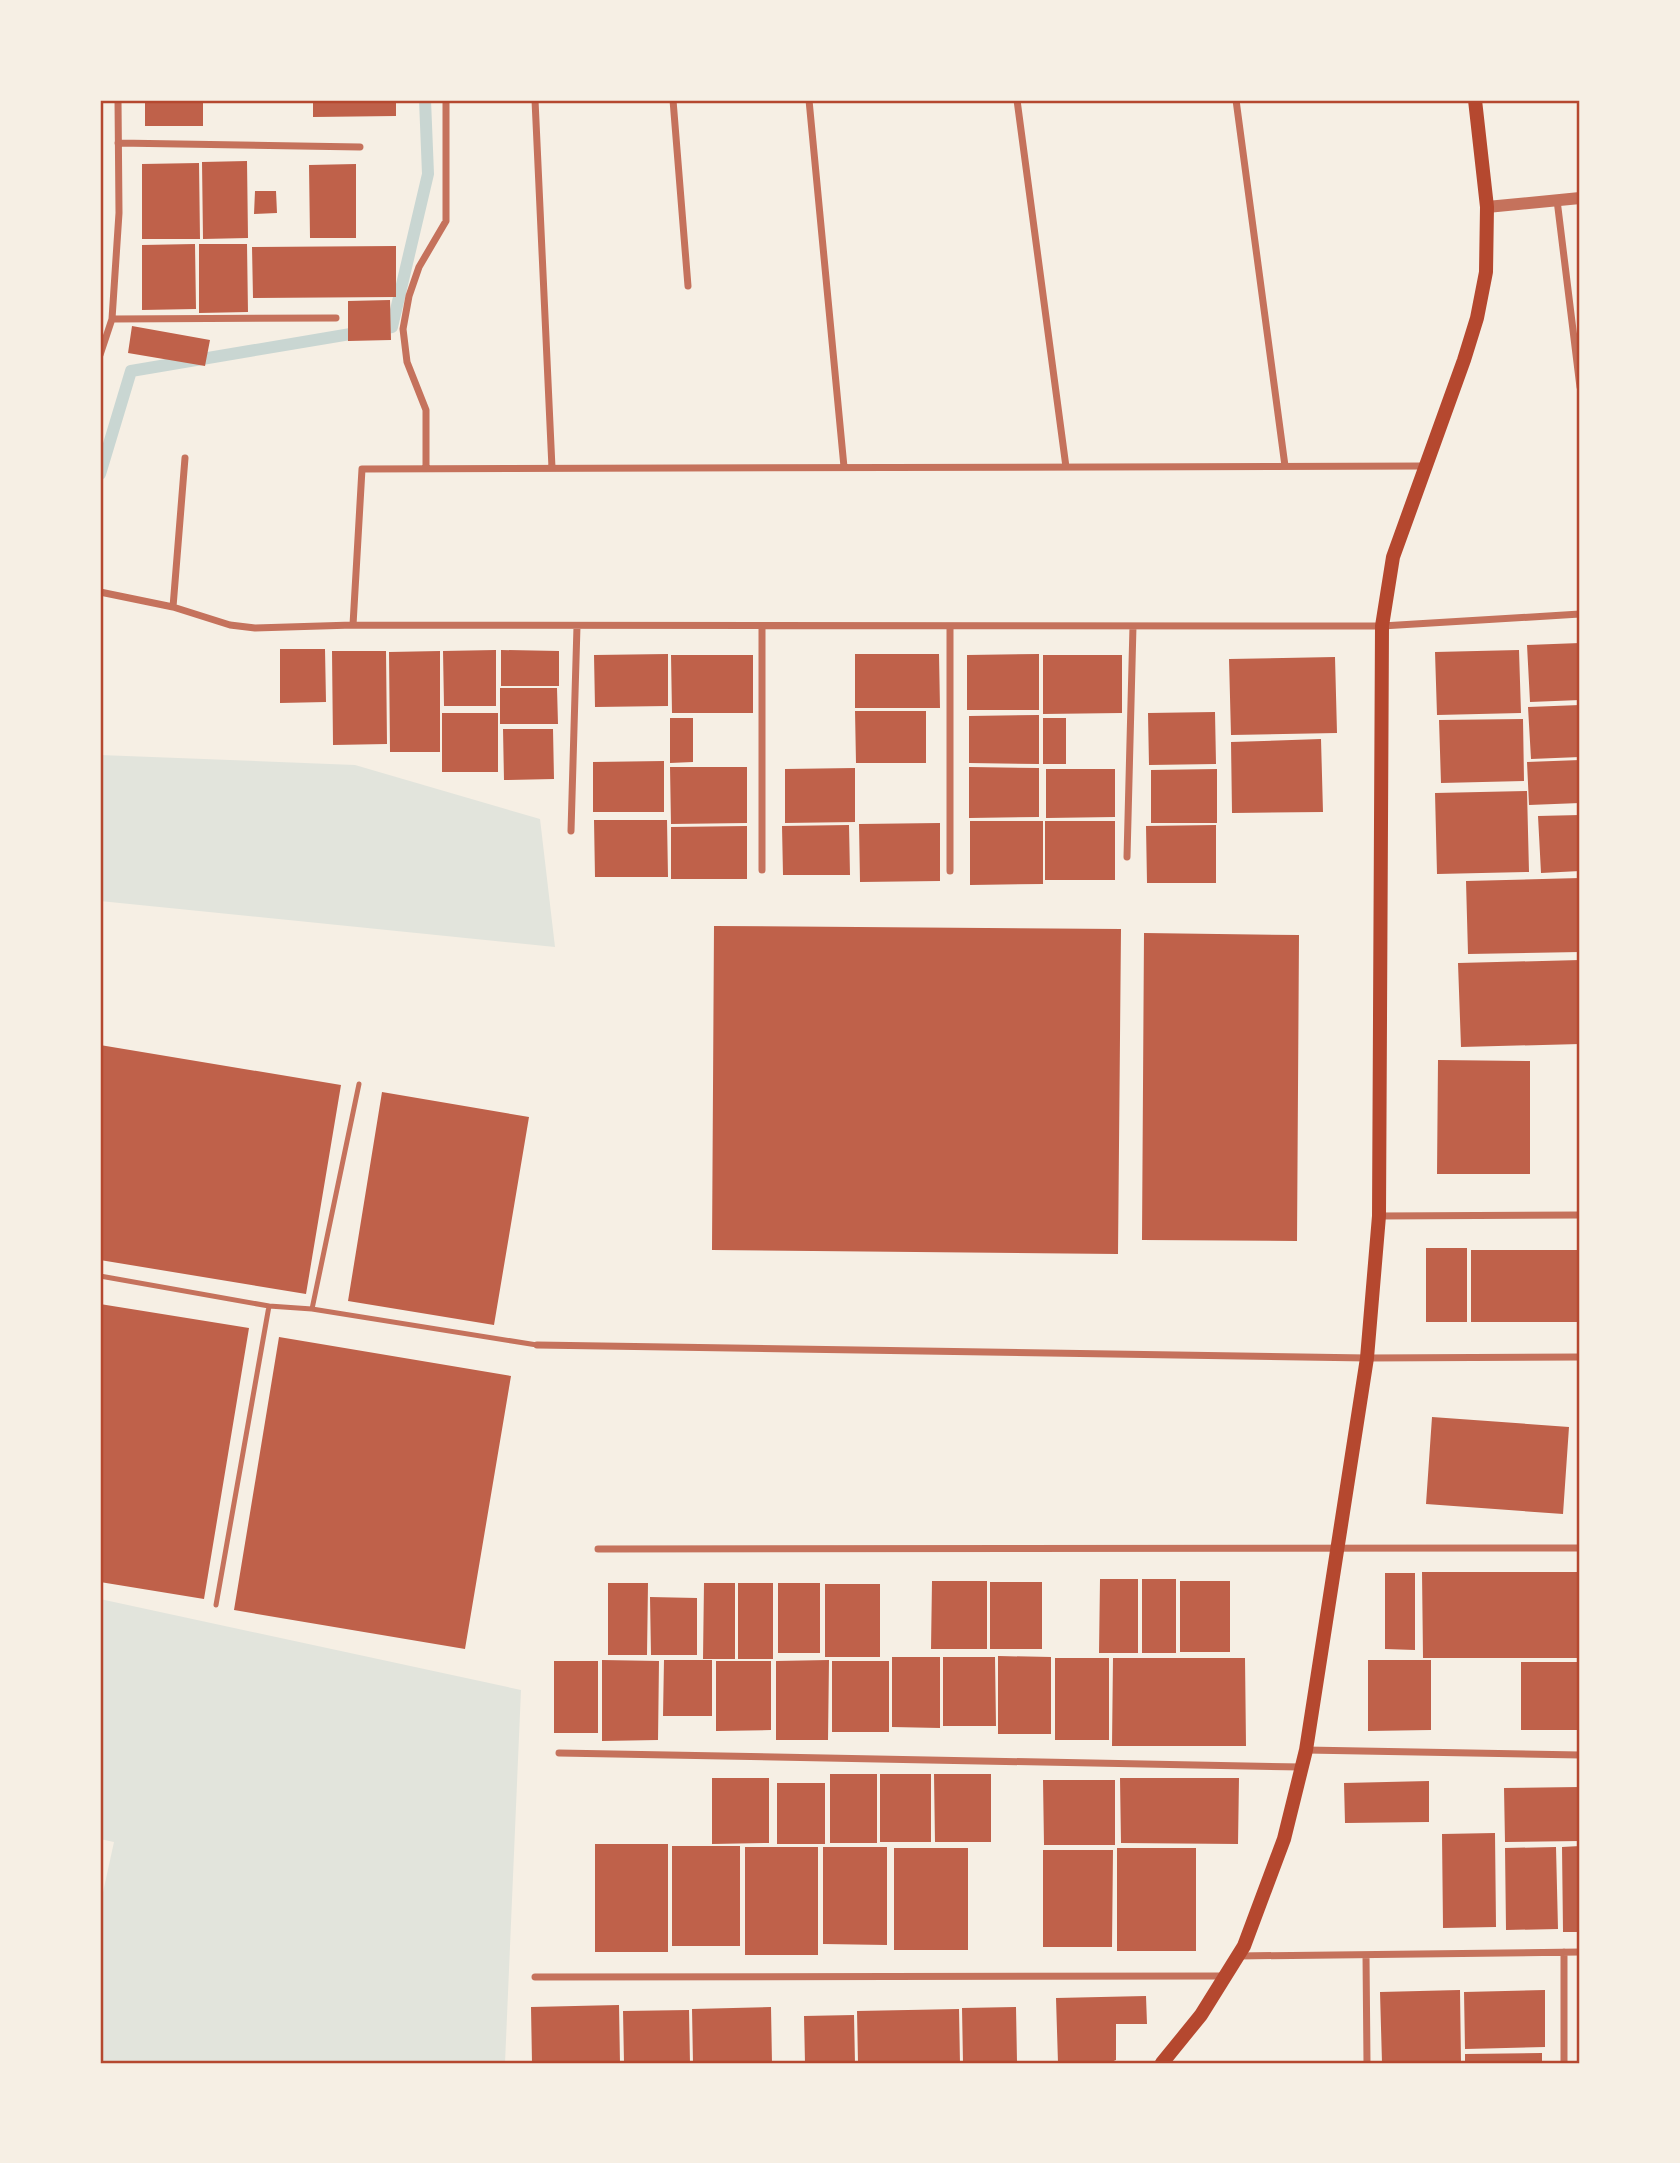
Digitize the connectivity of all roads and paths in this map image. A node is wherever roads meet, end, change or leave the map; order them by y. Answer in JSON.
{"nodes":[{"id":1,"x":118,"y":100,"type":"edge"},
{"id":2,"x":446,"y":100,"type":"edge"},
{"id":3,"x":536,"y":100,"type":"edge"},
{"id":4,"x":673,"y":100,"type":"edge"},
{"id":5,"x":809,"y":100,"type":"edge"},
{"id":6,"x":1017,"y":100,"type":"edge"},
{"id":7,"x":1236,"y":100,"type":"edge"},
{"id":8,"x":1475,"y":100,"type":"edge"},
{"id":9,"x":118,"y":143,"type":"junction"},
{"id":10,"x":360,"y":147,"type":"dead end"},
{"id":11,"x":1580,"y":198,"type":"edge"},
{"id":12,"x":1557,"y":200,"type":"junction"},
{"id":13,"x":1487,"y":207,"type":"junction"},
{"id":14,"x":688,"y":286,"type":"dead end"},
{"id":15,"x":336,"y":318,"type":"dead end"},
{"id":16,"x":112,"y":320,"type":"junction"},
{"id":17,"x":100,"y":355,"type":"edge"},
{"id":18,"x":1580,"y":387,"type":"edge"},
{"id":19,"x":185,"y":458,"type":"dead end"},
{"id":20,"x":1285,"y":466,"type":"junction"},
{"id":21,"x":1427,"y":466,"type":"junction"},
{"id":22,"x":844,"y":467,"type":"junction"},
{"id":23,"x":1066,"y":467,"type":"junction"},
{"id":24,"x":426,"y":468,"type":"junction"},
{"id":25,"x":552,"y":468,"type":"junction"},
{"id":26,"x":100,"y":593,"type":"edge"},
{"id":27,"x":173,"y":607,"type":"junction"},
{"id":28,"x":1580,"y":614,"type":"edge"},
{"id":29,"x":354,"y":625,"type":"junction"},
{"id":30,"x":577,"y":626,"type":"junction"},
{"id":31,"x":762,"y":626,"type":"junction"},
{"id":32,"x":950,"y":626,"type":"junction"},
{"id":33,"x":1133,"y":626,"type":"junction"},
{"id":34,"x":1382,"y":626,"type":"junction"},
{"id":35,"x":571,"y":831,"type":"dead end"},
{"id":36,"x":1127,"y":858,"type":"dead end"},
{"id":37,"x":762,"y":870,"type":"dead end"},
{"id":38,"x":950,"y":871,"type":"dead end"},
{"id":39,"x":359,"y":1084,"type":"dead end"},
{"id":40,"x":1580,"y":1215,"type":"edge"},
{"id":41,"x":1379,"y":1216,"type":"junction"},
{"id":42,"x":100,"y":1276,"type":"edge"},
{"id":43,"x":269,"y":1306,"type":"junction"},
{"id":44,"x":312,"y":1309,"type":"junction"},
{"id":45,"x":537,"y":1345,"type":"joint"},
{"id":46,"x":1580,"y":1357,"type":"edge"},
{"id":47,"x":1367,"y":1358,"type":"junction"},
{"id":48,"x":1337,"y":1547,"type":"junction"},
{"id":49,"x":1580,"y":1548,"type":"edge"},
{"id":50,"x":598,"y":1549,"type":"dead end"},
{"id":51,"x":216,"y":1605,"type":"dead end"},
{"id":52,"x":1306,"y":1750,"type":"junction"},
{"id":53,"x":559,"y":1753,"type":"dead end"},
{"id":54,"x":1580,"y":1755,"type":"edge"},
{"id":55,"x":1302,"y":1767,"type":"junction"},
{"id":56,"x":1564,"y":1952,"type":"junction"},
{"id":57,"x":1580,"y":1952,"type":"edge"},
{"id":58,"x":1366,"y":1955,"type":"junction"},
{"id":59,"x":1238,"y":1956,"type":"junction"},
{"id":60,"x":1226,"y":1976,"type":"junction"},
{"id":61,"x":535,"y":1977,"type":"dead end"},
{"id":62,"x":1165,"y":2062,"type":"edge"},
{"id":63,"x":1367,"y":2063,"type":"edge"},
{"id":64,"x":1564,"y":2063,"type":"edge"}],
"edges":[{"from":1,"to":9,"type":"street"},
{"from":2,"to":24,"type":"street"},
{"from":3,"to":25,"type":"street"},
{"from":4,"to":14,"type":"street"},
{"from":5,"to":22,"type":"street"},
{"from":6,"to":23,"type":"street"},
{"from":7,"to":20,"type":"street"},
{"from":8,"to":13,"type":"main road"},
{"from":9,"to":10,"type":"street"},
{"from":9,"to":16,"type":"street"},
{"from":11,"to":12,"type":"street"},
{"from":12,"to":13,"type":"street"},
{"from":12,"to":18,"type":"street"},
{"from":13,"to":21,"type":"main road"},
{"from":15,"to":16,"type":"street"},
{"from":16,"to":17,"type":"street"},
{"from":19,"to":27,"type":"street"},
{"from":20,"to":21,"type":"street"},
{"from":20,"to":23,"type":"street"},
{"from":21,"to":34,"type":"main road"},
{"from":22,"to":23,"type":"street"},
{"from":22,"to":25,"type":"street"},
{"from":24,"to":25,"type":"street"},
{"from":24,"to":29,"type":"street"},
{"from":26,"to":27,"type":"street"},
{"from":27,"to":29,"type":"street"},
{"from":28,"to":34,"type":"street"},
{"from":29,"to":30,"type":"street"},
{"from":30,"to":31,"type":"street"},
{"from":30,"to":35,"type":"street"},
{"from":31,"to":32,"type":"street"},
{"from":31,"to":37,"type":"street"},
{"from":32,"to":33,"type":"street"},
{"from":32,"to":38,"type":"street"},
{"from":33,"to":34,"type":"street"},
{"from":33,"to":36,"type":"street"},
{"from":34,"to":41,"type":"main road"},
{"from":39,"to":44,"type":"lane"},
{"from":40,"to":41,"type":"street"},
{"from":41,"to":47,"type":"main road"},
{"from":42,"to":43,"type":"lane"},
{"from":43,"to":44,"type":"lane"},
{"from":43,"to":51,"type":"lane"},
{"from":44,"to":45,"type":"lane"},
{"from":45,"to":47,"type":"street"},
{"from":46,"to":47,"type":"street"},
{"from":47,"to":48,"type":"main road"},
{"from":48,"to":49,"type":"street"},
{"from":48,"to":50,"type":"street"},
{"from":48,"to":52,"type":"main road"},
{"from":52,"to":54,"type":"street"},
{"from":52,"to":55,"type":"main road"},
{"from":53,"to":55,"type":"street"},
{"from":55,"to":59,"type":"main road"},
{"from":56,"to":57,"type":"street"},
{"from":56,"to":58,"type":"street"},
{"from":56,"to":64,"type":"street"},
{"from":58,"to":59,"type":"street"},
{"from":58,"to":63,"type":"street"},
{"from":59,"to":60,"type":"main road"},
{"from":60,"to":61,"type":"street"},
{"from":60,"to":62,"type":"main road"}]}
